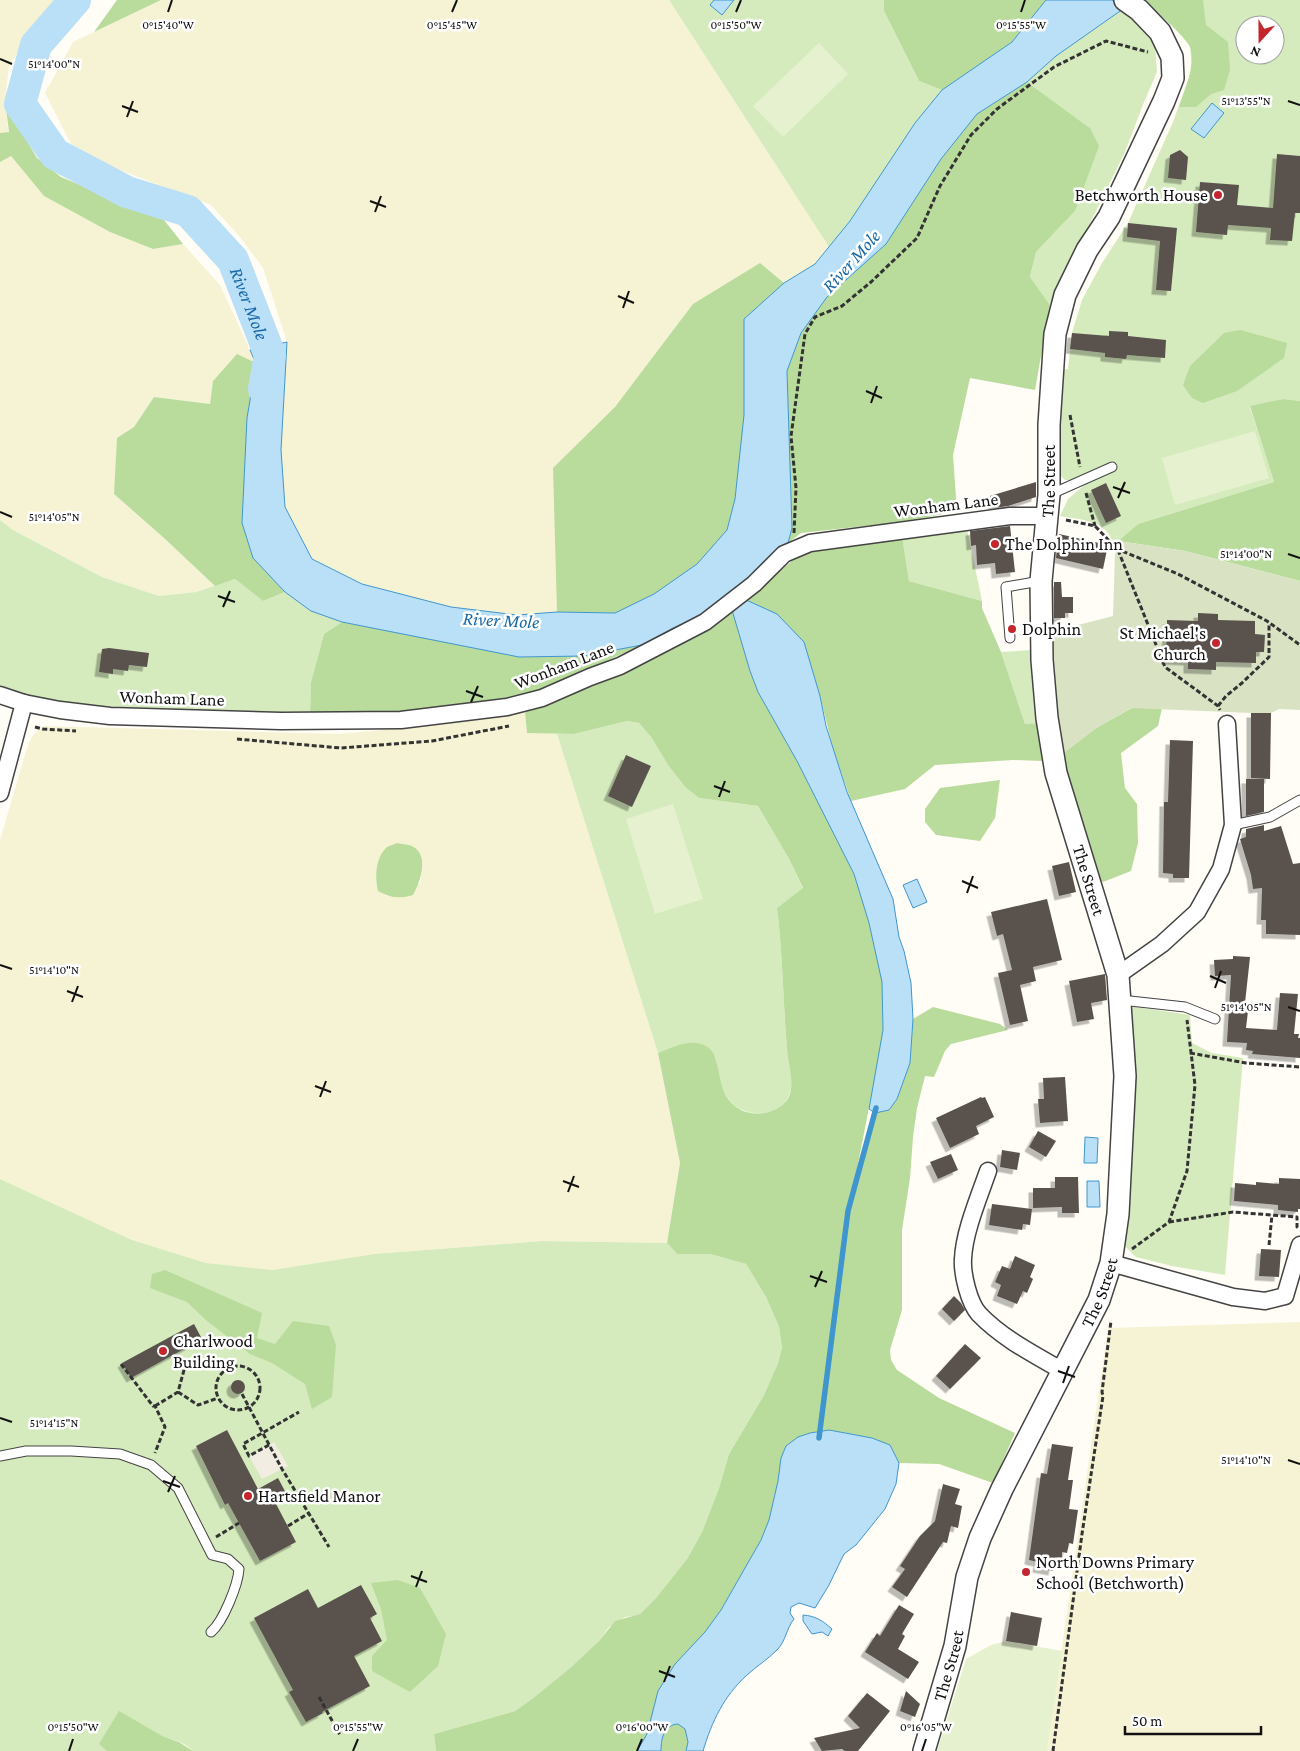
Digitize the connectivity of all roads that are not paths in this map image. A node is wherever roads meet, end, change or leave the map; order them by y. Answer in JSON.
{"nodes":[{"id":1,"x":1132,"y":5,"type":"edge"},
{"id":2,"x":1112,"y":468,"type":"dead end"},
{"id":3,"x":1048,"y":505,"type":"junction"},
{"id":4,"x":1040,"y":581,"type":"junction"},
{"id":5,"x":1010,"y":638,"type":"dead end"},
{"id":6,"x":0,"y":695,"type":"edge"},
{"id":7,"x":24,"y":703,"type":"junction"},
{"id":8,"x":1227,"y":724,"type":"road end"},
{"id":9,"x":0,"y":793,"type":"edge"},
{"id":10,"x":1300,"y":800,"type":"edge"},
{"id":11,"x":1233,"y":825,"type":"junction"},
{"id":12,"x":1118,"y":975,"type":"junction"},
{"id":13,"x":1120,"y":1000,"type":"junction"},
{"id":14,"x":1215,"y":1019,"type":"dead end"},
{"id":15,"x":988,"y":1171,"type":"dead end"},
{"id":16,"x":1300,"y":1245,"type":"edge"},
{"id":17,"x":1111,"y":1263,"type":"junction"},
{"id":18,"x":1061,"y":1370,"type":"junction"},
{"id":19,"x":0,"y":1456,"type":"edge"},
{"id":20,"x":211,"y":1632,"type":"dead end"},
{"id":21,"x":924,"y":1751,"type":"edge"}],
"edges":[{"from":1,"to":3,"type":"street","name":"The Street"},
{"from":2,"to":3,"type":"lane"},
{"from":3,"to":4,"type":"street","name":"The Street"},
{"from":3,"to":7,"type":"street","name":"Wonham Lane"},
{"from":4,"to":5,"type":"lane"},
{"from":4,"to":12,"type":"street","name":"The Street"},
{"from":6,"to":7,"type":"street","name":"Wonham Lane"},
{"from":7,"to":9,"type":"street"},
{"from":8,"to":11,"type":"street"},
{"from":10,"to":11,"type":"lane"},
{"from":11,"to":12,"type":"street"},
{"from":12,"to":13,"type":"street","name":"The Street"},
{"from":13,"to":14,"type":"lane"},
{"from":13,"to":17,"type":"street","name":"The Street"},
{"from":15,"to":18,"type":"street"},
{"from":16,"to":17,"type":"street"},
{"from":17,"to":18,"type":"street","name":"The Street"},
{"from":18,"to":21,"type":"street","name":"The Street"},
{"from":19,"to":20,"type":"lane"}]}
